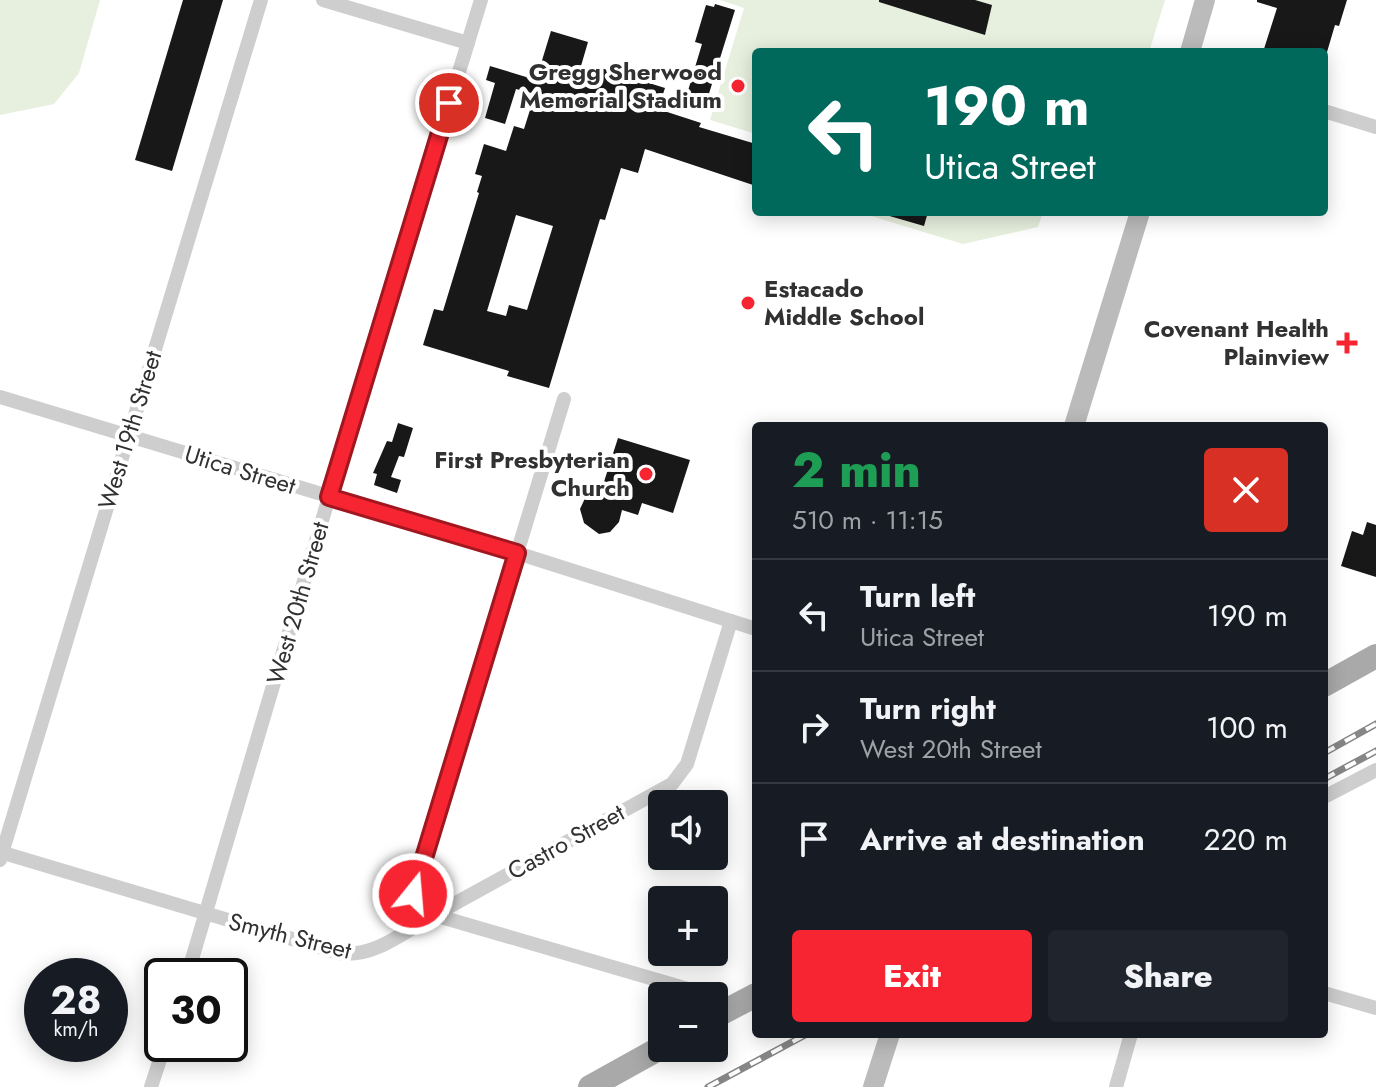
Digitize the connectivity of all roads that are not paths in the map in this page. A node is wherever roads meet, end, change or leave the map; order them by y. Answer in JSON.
{"nodes":[{"id":1,"x":261,"y":0,"type":"edge"},
{"id":2,"x":323,"y":0,"type":"edge"},
{"id":3,"x":481,"y":0,"type":"edge"},
{"id":4,"x":1205,"y":0,"type":"edge"},
{"id":5,"x":468,"y":43,"type":"junction"},
{"id":6,"x":1191,"y":48,"type":"edge"},
{"id":7,"x":1328,"y":112,"type":"edge"},
{"id":8,"x":1376,"y":127,"type":"edge"},
{"id":9,"x":1139,"y":216,"type":"edge"},
{"id":10,"x":0,"y":397,"type":"edge"},
{"id":11,"x":564,"y":399,"type":"dead end"},
{"id":12,"x":1075,"y":422,"type":"edge"},
{"id":13,"x":128,"y":436,"type":"junction"},
{"id":14,"x":329,"y":497,"type":"junction"},
{"id":15,"x":517,"y":553,"type":"junction"},
{"id":16,"x":731,"y":621,"type":"junction"},
{"id":17,"x":752,"y":628,"type":"edge"},
{"id":18,"x":1376,"y":656,"type":"edge"},
{"id":19,"x":1328,"y":683,"type":"edge"},
{"id":20,"x":1376,"y":770,"type":"edge"},
{"id":21,"x":1328,"y":795,"type":"edge"},
{"id":22,"x":1,"y":855,"type":"edge"},
{"id":23,"x":207,"y":914,"type":"junction"},
{"id":24,"x":434,"y":915,"type":"junction"},
{"id":25,"x":193,"y":958,"type":"edge"},
{"id":26,"x":665,"y":982,"type":"edge"},
{"id":27,"x":1328,"y":994,"type":"edge"},
{"id":28,"x":747,"y":999,"type":"edge"},
{"id":29,"x":1376,"y":1008,"type":"edge"},
{"id":30,"x":728,"y":1009,"type":"edge"},
{"id":31,"x":889,"y":1038,"type":"edge"},
{"id":32,"x":1130,"y":1038,"type":"edge"},
{"id":33,"x":648,"y":1055,"type":"edge"},
{"id":34,"x":159,"y":1062,"type":"edge"},
{"id":35,"x":151,"y":1087,"type":"edge"},
{"id":36,"x":590,"y":1087,"type":"edge"},
{"id":37,"x":873,"y":1087,"type":"edge"},
{"id":38,"x":1116,"y":1087,"type":"edge"}],
"edges":[{"from":1,"to":13,"type":"street","name":"West 19th Street"},
{"from":2,"to":5,"type":"street"},
{"from":3,"to":5,"type":"street","name":"West 20th Street"},
{"from":4,"to":6,"type":"main road"},
{"from":5,"to":14,"type":"street","name":"West 20th Street"},
{"from":7,"to":8,"type":"street"},
{"from":9,"to":12,"type":"main road"},
{"from":10,"to":13,"type":"street","name":"Utica Street"},
{"from":11,"to":15,"type":"street"},
{"from":13,"to":14,"type":"street","name":"Utica Street"},
{"from":13,"to":22,"type":"street","name":"West 19th Street"},
{"from":14,"to":15,"type":"street","name":"Utica Street"},
{"from":14,"to":23,"type":"street","name":"West 20th Street"},
{"from":15,"to":16,"type":"street","name":"Utica Street"},
{"from":15,"to":24,"type":"street"},
{"from":16,"to":17,"type":"street","name":"Utica Street"},
{"from":16,"to":24,"type":"street","name":"Castro Street"},
{"from":18,"to":19,"type":"main road"},
{"from":20,"to":21,"type":"street"},
{"from":22,"to":23,"type":"street","name":"Smyth Street"},
{"from":23,"to":24,"type":"street","name":"Smyth Street"},
{"from":23,"to":25,"type":"street","name":"West 20th Street"},
{"from":24,"to":26,"type":"street"},
{"from":27,"to":29,"type":"street"},
{"from":28,"to":30,"type":"main road"},
{"from":31,"to":37,"type":"main road"},
{"from":32,"to":38,"type":"street"},
{"from":33,"to":36,"type":"main road"},
{"from":34,"to":35,"type":"street"}]}
